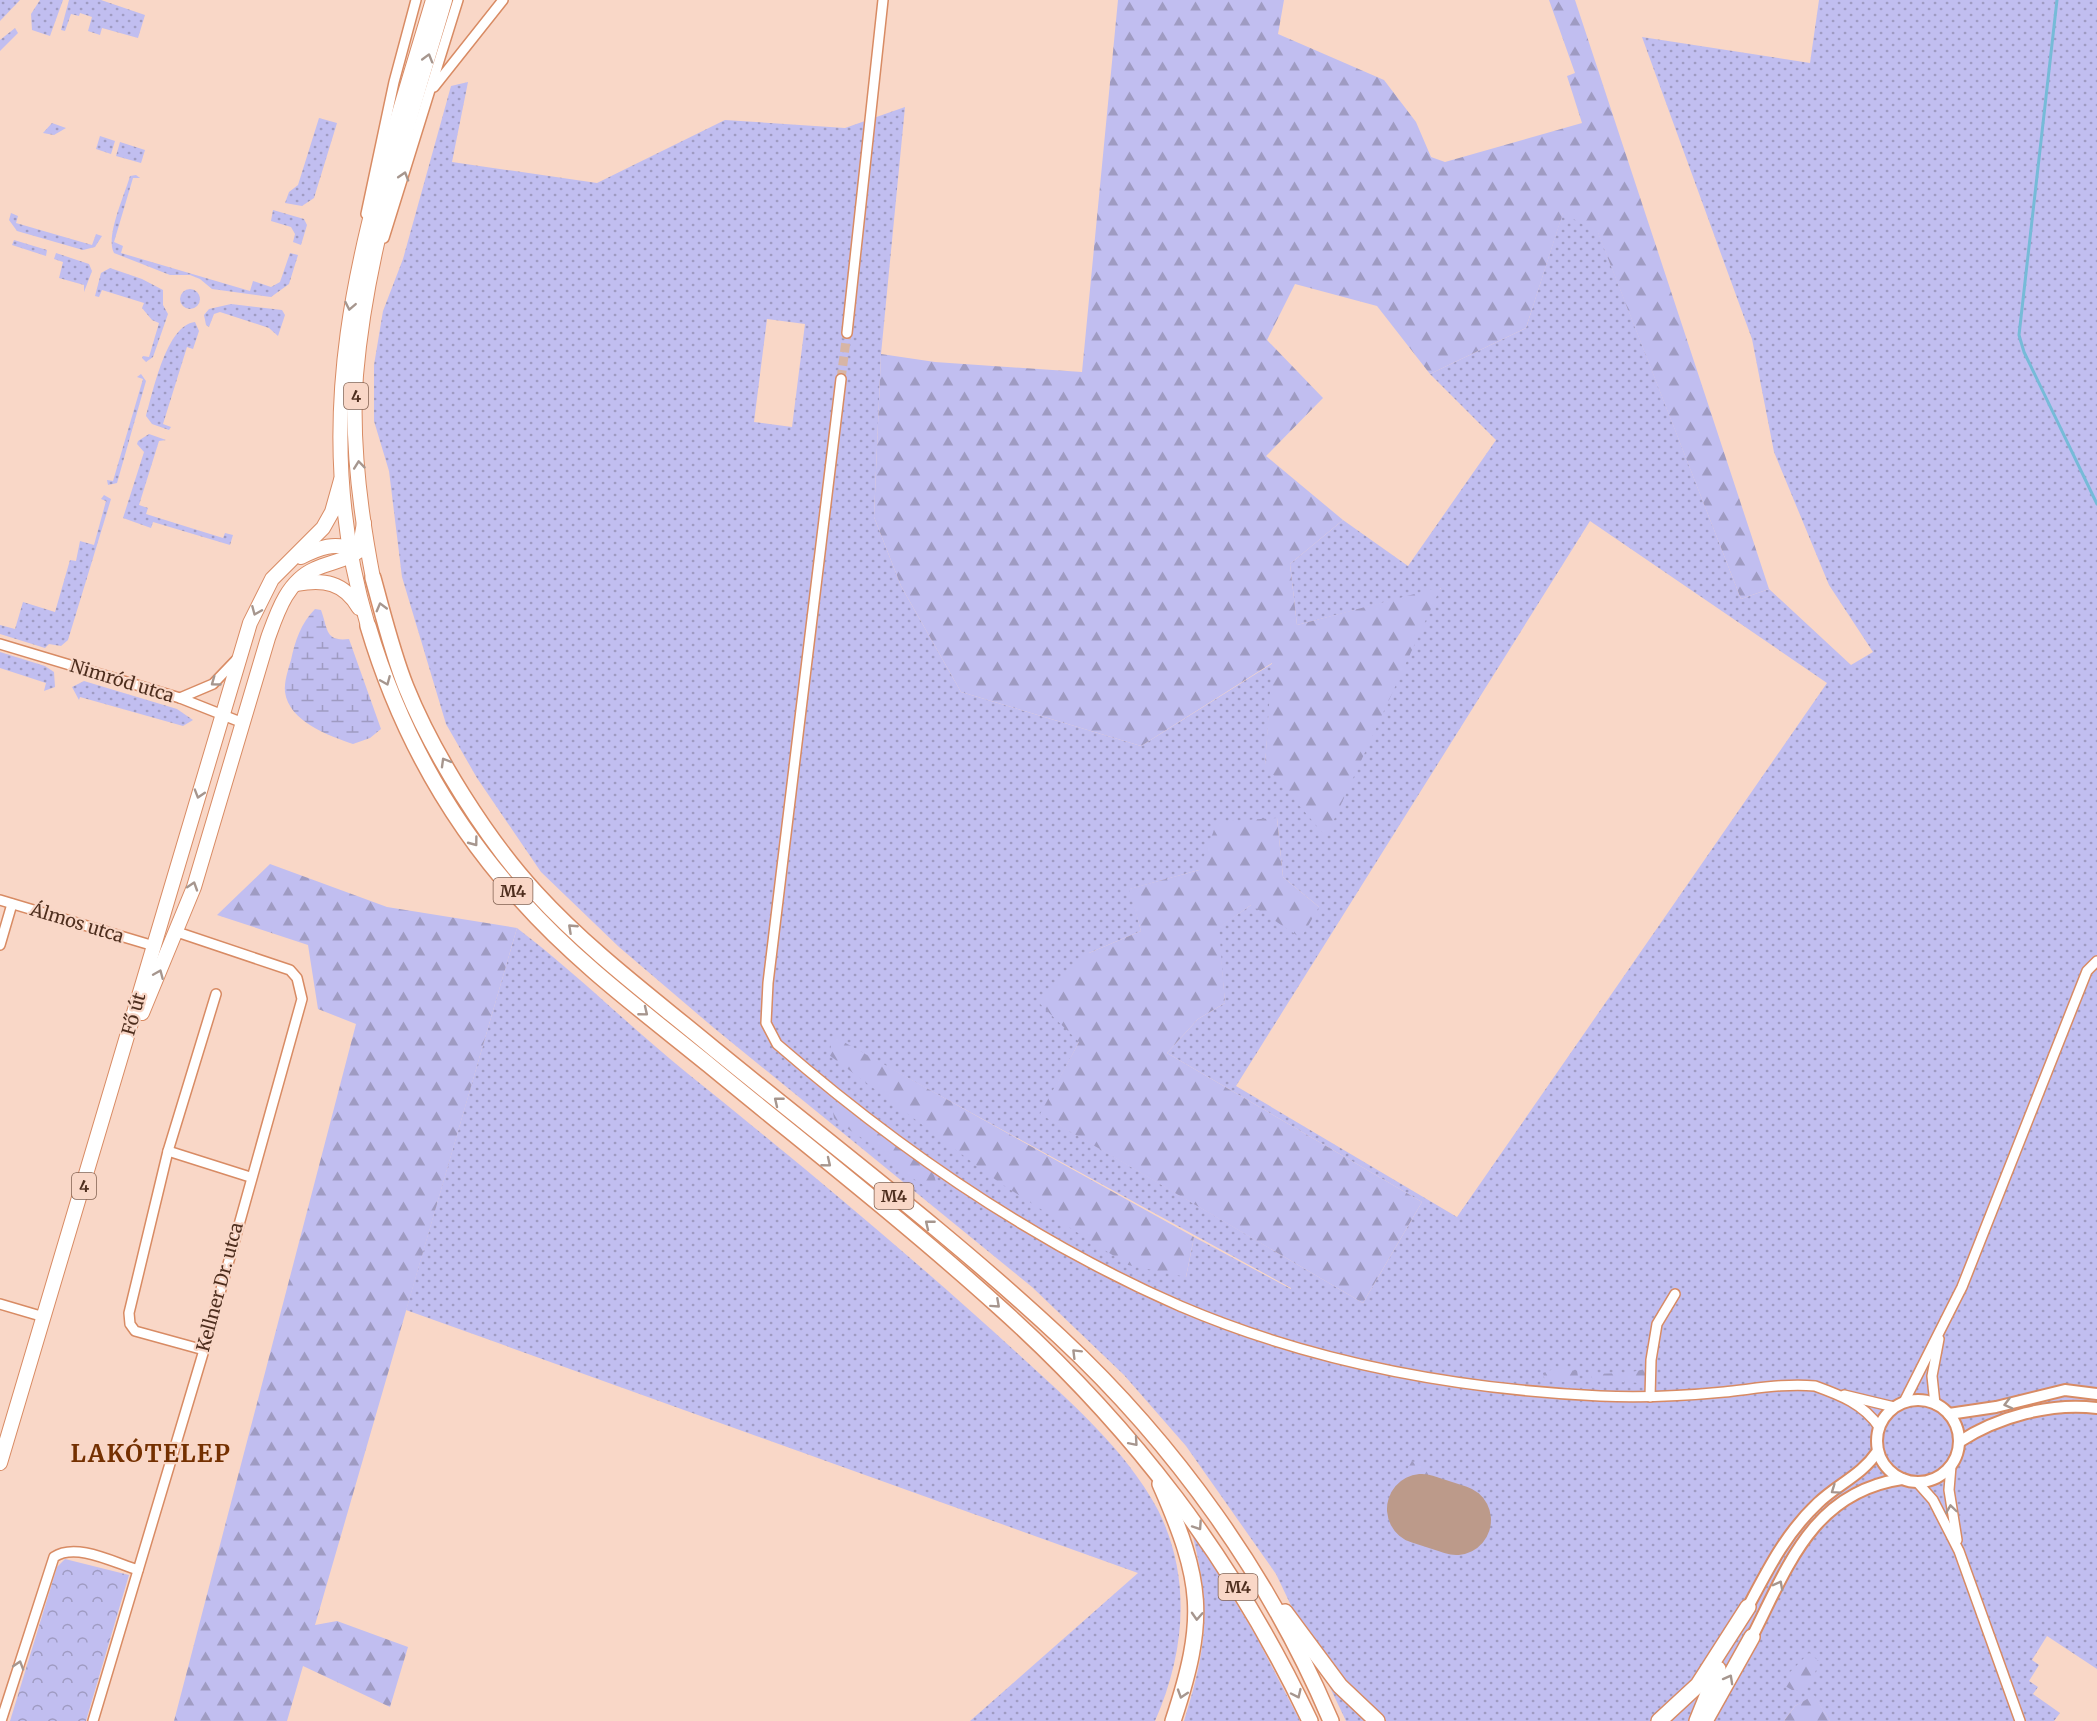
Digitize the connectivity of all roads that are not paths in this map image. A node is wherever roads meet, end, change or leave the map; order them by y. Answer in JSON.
{"nodes":[{"id":1,"x":416,"y":0,"type":"edge"},
{"id":2,"x":433,"y":0,"type":"edge"},
{"id":3,"x":445,"y":0,"type":"edge"},
{"id":4,"x":458,"y":0,"type":"edge"},
{"id":5,"x":503,"y":0,"type":"edge"},
{"id":6,"x":883,"y":0,"type":"edge"},
{"id":7,"x":430,"y":91,"type":"junction"},
{"id":8,"x":406,"y":113,"type":"junction"},
{"id":9,"x":362,"y":249,"type":"junction"},
{"id":10,"x":371,"y":271,"type":"junction"},
{"id":11,"x":847,"y":333,"type":"tunnel mouth"},
{"id":12,"x":841,"y":379,"type":"tunnel mouth"},
{"id":13,"x":341,"y":480,"type":"junction"},
{"id":14,"x":364,"y":523,"type":"junction"},
{"id":15,"x":353,"y":552,"type":"junction"},
{"id":16,"x":278,"y":571,"type":"junction"},
{"id":17,"x":373,"y":578,"type":"junction"},
{"id":18,"x":294,"y":585,"type":"junction"},
{"id":19,"x":368,"y":626,"type":"junction"},
{"id":20,"x":0,"y":644,"type":"edge"},
{"id":21,"x":241,"y":654,"type":"junction"},
{"id":22,"x":180,"y":698,"type":"junction"},
{"id":23,"x":223,"y":714,"type":"junction"},
{"id":24,"x":243,"y":723,"type":"junction"},
{"id":25,"x":169,"y":892,"type":"junction"},
{"id":26,"x":0,"y":900,"type":"edge"},
{"id":27,"x":12,"y":904,"type":"junction"},
{"id":28,"x":177,"y":932,"type":"junction"},
{"id":29,"x":0,"y":945,"type":"edge"},
{"id":30,"x":154,"y":946,"type":"junction"},
{"id":31,"x":2097,"y":961,"type":"edge"},
{"id":32,"x":216,"y":994,"type":"dead end"},
{"id":33,"x":120,"y":1066,"type":"junction"},
{"id":34,"x":168,"y":1151,"type":"junction"},
{"id":35,"x":250,"y":1177,"type":"junction"},
{"id":36,"x":1675,"y":1294,"type":"dead end"},
{"id":37,"x":0,"y":1304,"type":"edge"},
{"id":38,"x":44,"y":1317,"type":"junction"},
{"id":39,"x":1940,"y":1331,"type":"junction"},
{"id":40,"x":204,"y":1350,"type":"junction"},
{"id":41,"x":1836,"y":1394,"type":"junction"},
{"id":42,"x":2097,"y":1394,"type":"edge"},
{"id":43,"x":1650,"y":1397,"type":"junction"},
{"id":44,"x":1935,"y":1404,"type":"junction"},
{"id":45,"x":1899,"y":1405,"type":"junction"},
{"id":46,"x":2097,"y":1408,"type":"edge"},
{"id":47,"x":1948,"y":1414,"type":"junction"},
{"id":48,"x":1879,"y":1427,"type":"junction"},
{"id":49,"x":1959,"y":1442,"type":"junction"},
{"id":50,"x":1878,"y":1451,"type":"junction"},
{"id":51,"x":0,"y":1462,"type":"edge"},
{"id":52,"x":1151,"y":1462,"type":"junction"},
{"id":53,"x":1951,"y":1466,"type":"junction"},
{"id":54,"x":1902,"y":1479,"type":"junction"},
{"id":55,"x":1917,"y":1482,"type":"junction"},
{"id":56,"x":1959,"y":1551,"type":"junction"},
{"id":57,"x":138,"y":1570,"type":"junction"},
{"id":58,"x":1263,"y":1588,"type":"junction"},
{"id":59,"x":1748,"y":1607,"type":"junction"},
{"id":60,"x":1752,"y":1637,"type":"joint"},
{"id":61,"x":1,"y":1721,"type":"edge"},
{"id":62,"x":93,"y":1721,"type":"edge"},
{"id":63,"x":1173,"y":1721,"type":"edge"},
{"id":64,"x":1310,"y":1721,"type":"edge"},
{"id":65,"x":1331,"y":1721,"type":"edge"},
{"id":66,"x":1377,"y":1721,"type":"edge"},
{"id":67,"x":1659,"y":1721,"type":"edge"},
{"id":68,"x":1696,"y":1721,"type":"edge"},
{"id":69,"x":1705,"y":1721,"type":"edge"},
{"id":70,"x":2020,"y":1721,"type":"edge"}],
"edges":[{"from":1,"to":9,"type":"street"},
{"from":2,"to":8,"type":"main road","number":"4"},
{"from":8,"to":3,"type":"main road","number":"4","one_way":true},
{"from":4,"to":7,"type":"street"},
{"from":5,"to":7,"type":"street"},
{"from":6,"to":11,"type":"street"},
{"from":10,"to":7,"type":"street","one_way":true},
{"from":8,"to":9,"type":"main road","number":"4"},
{"from":8,"to":10,"type":"main road","number":"4"},
{"from":9,"to":13,"type":"main road","number":"4","one_way":true},
{"from":14,"to":10,"type":"main road","number":"4","one_way":true},
{"from":12,"to":43,"type":"street"},
{"from":13,"to":15,"type":"main road"},
{"from":13,"to":16,"type":"main road","number":"4"},
{"from":14,"to":15,"type":"main road","number":"4"},
{"from":14,"to":17,"type":"main road"},
{"from":15,"to":16,"type":"main road"},
{"from":15,"to":17,"type":"main road"},
{"from":15,"to":18,"type":"main road","number":"4"},
{"from":15,"to":19,"type":"main road"},
{"from":16,"to":21,"type":"main road","name":"Fő út","number":"4","one_way":true},
{"from":58,"to":17,"type":"highway","number":"M4","one_way":true},
{"from":18,"to":19,"type":"main road"},
{"from":18,"to":24,"type":"main road","number":"4"},
{"from":19,"to":52,"type":"highway","number":"M4","one_way":true},
{"from":20,"to":22,"type":"street","name":"Nimród utca"},
{"from":21,"to":22,"type":"street","one_way":true},
{"from":21,"to":23,"type":"main road","name":"Fő út","number":"4"},
{"from":22,"to":23,"type":"street","name":"Nimród utca"},
{"from":23,"to":24,"type":"street","name":"Nimród utca"},
{"from":23,"to":25,"type":"main road","name":"Fő út","number":"4","one_way":true},
{"from":28,"to":24,"type":"main road","number":"4","one_way":true},
{"from":25,"to":28,"type":"main road"},
{"from":25,"to":30,"type":"main road","name":"Fő út","number":"4"},
{"from":26,"to":27,"type":"street","name":"Álmos utca"},
{"from":27,"to":29,"type":"street"},
{"from":27,"to":30,"type":"street","name":"Álmos utca"},
{"from":33,"to":28,"type":"main road","number":"4","one_way":true},
{"from":28,"to":35,"type":"street","name":"Kellner Dr. utca"},
{"from":30,"to":33,"type":"main road","name":"Fő út","number":"4"},
{"from":31,"to":39,"type":"street"},
{"from":32,"to":34,"type":"street"},
{"from":33,"to":38,"type":"main road","name":"Fő út","number":"4"},
{"from":34,"to":35,"type":"street"},
{"from":34,"to":40,"type":"street"},
{"from":35,"to":40,"type":"street","name":"Kellner Dr. utca"},
{"from":36,"to":43,"type":"street"},
{"from":37,"to":38,"type":"street"},
{"from":38,"to":51,"type":"main road","name":"Fő út","number":"4"},
{"from":39,"to":44,"type":"street"},
{"from":39,"to":45,"type":"street"},
{"from":40,"to":57,"type":"street","name":"Kellner Dr. utca"},
{"from":41,"to":43,"type":"street"},
{"from":41,"to":45,"type":"street"},
{"from":41,"to":48,"type":"street"},
{"from":42,"to":47,"type":"street","one_way":true},
{"from":44,"to":45,"type":"street"},
{"from":44,"to":47,"type":"street"},
{"from":45,"to":48,"type":"street"},
{"from":46,"to":49,"type":"street"},
{"from":47,"to":49,"type":"street"},
{"from":48,"to":50,"type":"street"},
{"from":49,"to":53,"type":"street"},
{"from":50,"to":54,"type":"street"},
{"from":50,"to":59,"type":"street","one_way":true},
{"from":52,"to":63,"type":"highway","one_way":true},
{"from":52,"to":64,"type":"highway","number":"M4","one_way":true},
{"from":53,"to":55,"type":"street"},
{"from":56,"to":53,"type":"street","one_way":true},
{"from":54,"to":55,"type":"street"},
{"from":60,"to":54,"type":"street","one_way":true},
{"from":55,"to":56,"type":"street"},
{"from":56,"to":70,"type":"street"},
{"from":61,"to":57,"type":"street","one_way":true},
{"from":57,"to":62,"type":"street","name":"Kellner Dr. utca"},
{"from":58,"to":65,"type":"highway","number":"M4"},
{"from":58,"to":66,"type":"highway"},
{"from":59,"to":67,"type":"highway"},
{"from":59,"to":68,"type":"highway"},
{"from":69,"to":60,"type":"highway","one_way":true}]}
